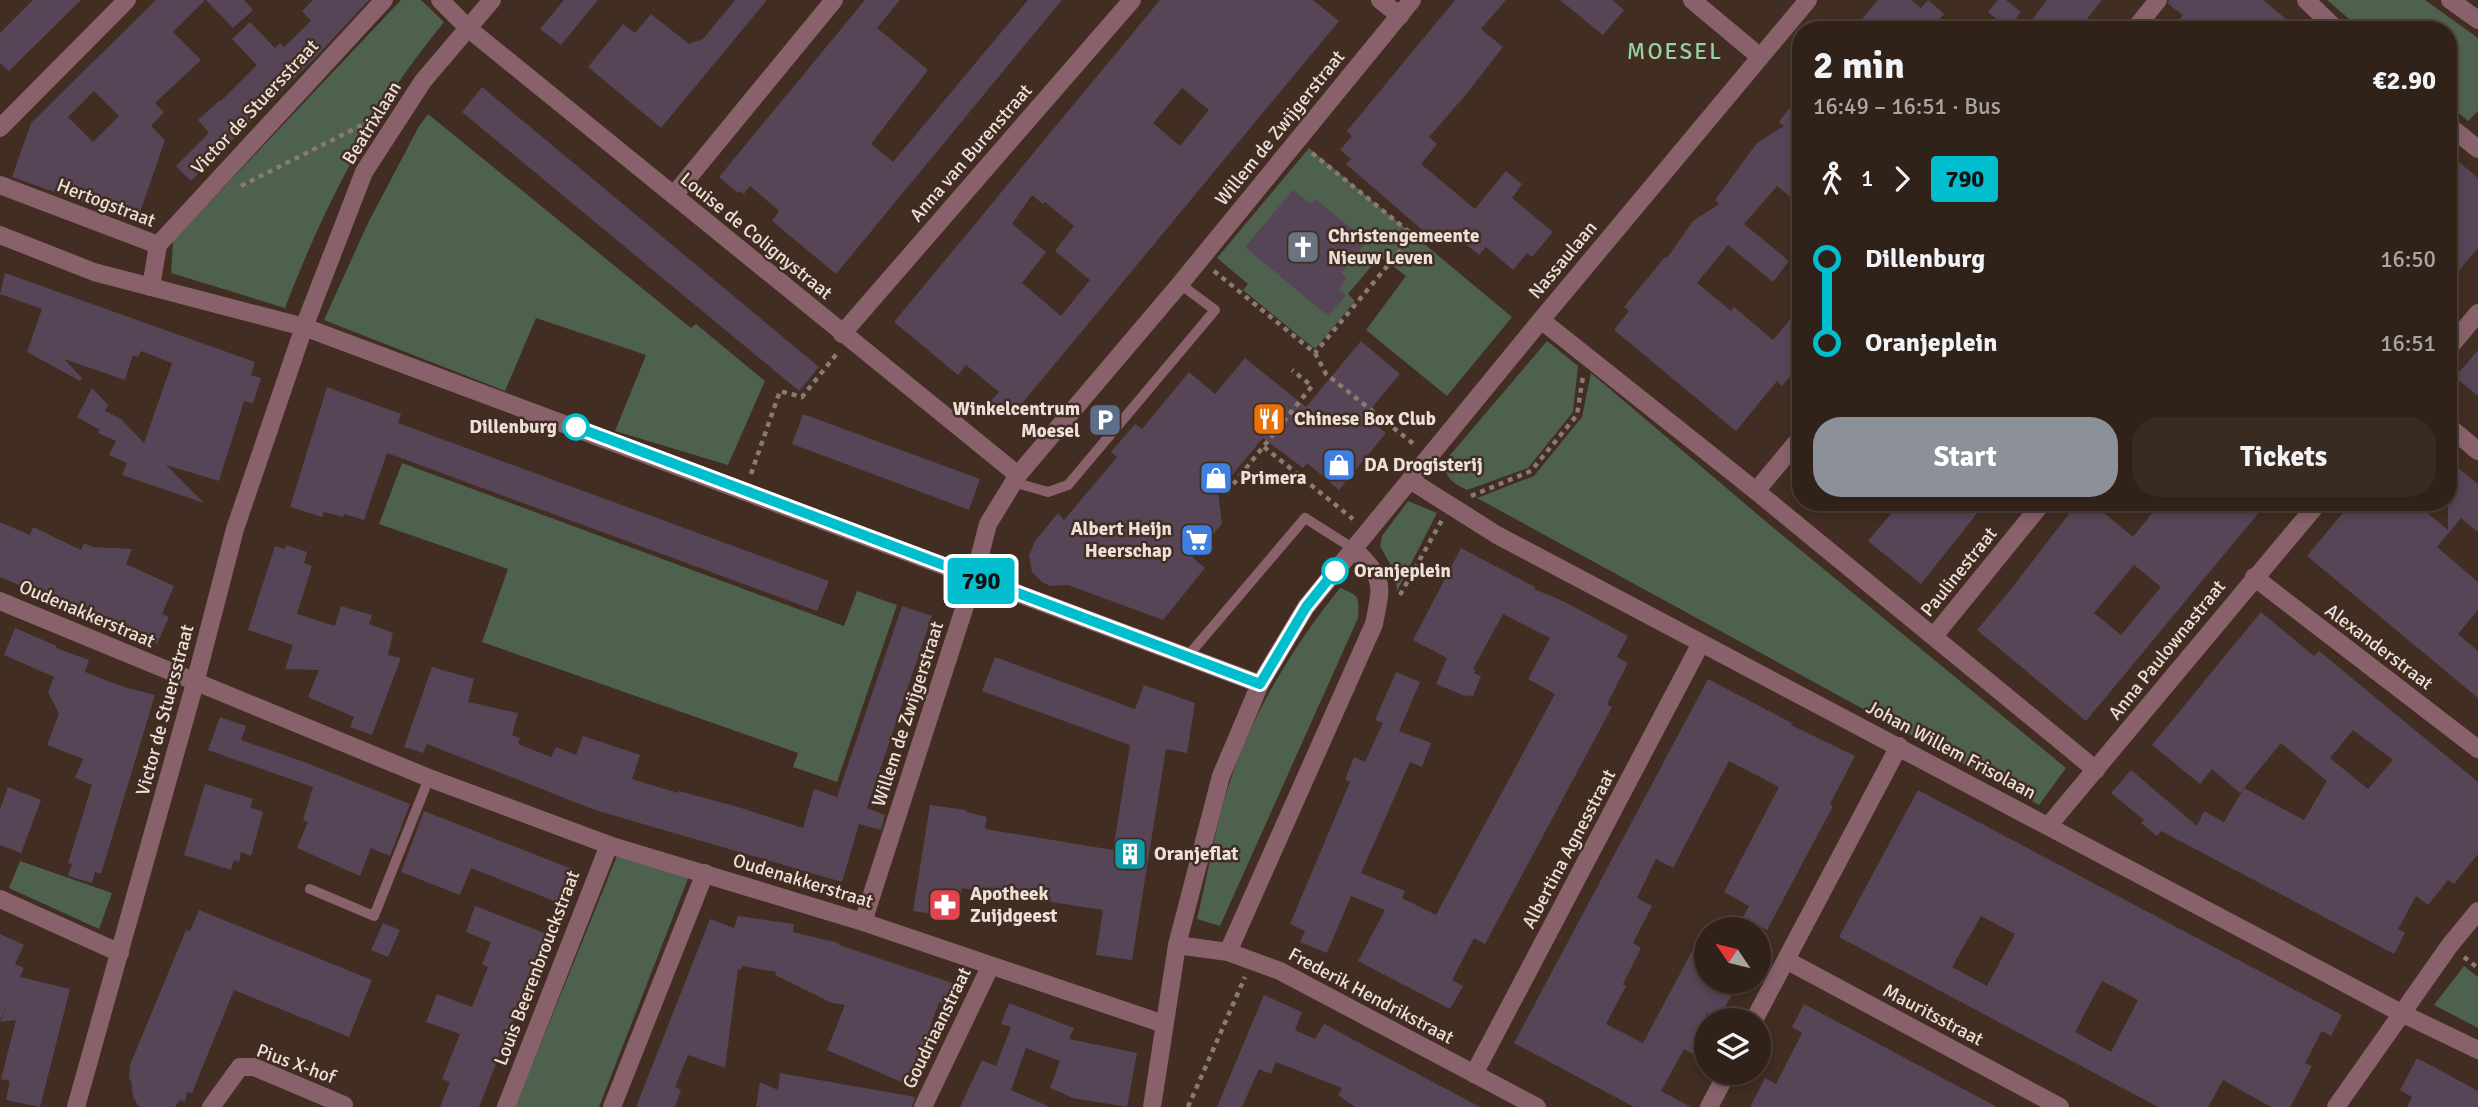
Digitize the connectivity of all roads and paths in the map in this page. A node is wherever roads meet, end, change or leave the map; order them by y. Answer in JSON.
{"nodes":[{"id":1,"x":127,"y":0,"type":"edge"},
{"id":2,"x":384,"y":0,"type":"edge"},
{"id":3,"x":440,"y":0,"type":"edge"},
{"id":4,"x":492,"y":0,"type":"edge"},
{"id":5,"x":834,"y":0,"type":"edge"},
{"id":6,"x":1132,"y":0,"type":"edge"},
{"id":7,"x":1380,"y":0,"type":"edge"},
{"id":8,"x":1412,"y":0,"type":"edge"},
{"id":9,"x":1692,"y":0,"type":"edge"},
{"id":10,"x":1808,"y":0,"type":"edge"},
{"id":11,"x":2158,"y":0,"type":"edge"},
{"id":12,"x":2306,"y":0,"type":"edge"},
{"id":13,"x":2450,"y":0,"type":"edge"},
{"id":14,"x":1400,"y":16,"type":"junction"},
{"id":15,"x":2478,"y":20,"type":"edge"},
{"id":16,"x":2141,"y":21,"type":"edge"},
{"id":17,"x":2328,"y":21,"type":"edge"},
{"id":18,"x":469,"y":29,"type":"junction"},
{"id":19,"x":1759,"y":56,"type":"junction"},
{"id":20,"x":374,"y":119,"type":"dead end"},
{"id":21,"x":0,"y":128,"type":"edge"},
{"id":22,"x":2457,"y":132,"type":"edge"},
{"id":23,"x":1297,"y":141,"type":"junction"},
{"id":24,"x":2478,"y":149,"type":"edge"},
{"id":25,"x":0,"y":185,"type":"edge"},
{"id":26,"x":232,"y":190,"type":"dead end"},
{"id":27,"x":674,"y":195,"type":"junction"},
{"id":28,"x":0,"y":235,"type":"edge"},
{"id":29,"x":158,"y":245,"type":"junction"},
{"id":30,"x":1200,"y":259,"type":"junction"},
{"id":31,"x":1180,"y":284,"type":"junction"},
{"id":32,"x":151,"y":287,"type":"junction"},
{"id":33,"x":2478,"y":313,"type":"edge"},
{"id":34,"x":1541,"y":320,"type":"junction"},
{"id":35,"x":304,"y":327,"type":"junction"},
{"id":36,"x":842,"y":334,"type":"junction"},
{"id":37,"x":2457,"y":338,"type":"edge"},
{"id":38,"x":1315,"y":353,"type":"junction"},
{"id":39,"x":1586,"y":356,"type":"junction"},
{"id":40,"x":1292,"y":370,"type":"dead end"},
{"id":41,"x":2457,"y":434,"type":"edge"},
{"id":42,"x":1264,"y":447,"type":"junction"},
{"id":43,"x":1792,"y":448,"type":"edge"},
{"id":44,"x":2478,"y":451,"type":"edge"},
{"id":45,"x":1429,"y":457,"type":"junction"},
{"id":46,"x":1015,"y":479,"type":"junction"},
{"id":47,"x":1410,"y":480,"type":"junction"},
{"id":48,"x":744,"y":491,"type":"junction"},
{"id":49,"x":1756,"y":491,"type":"junction"},
{"id":50,"x":1227,"y":492,"type":"dead end"},
{"id":51,"x":1450,"y":505,"type":"junction"},
{"id":52,"x":2036,"y":511,"type":"edge"},
{"id":53,"x":2311,"y":511,"type":"edge"},
{"id":54,"x":1368,"y":532,"type":"junction"},
{"id":55,"x":1354,"y":549,"type":"junction"},
{"id":56,"x":974,"y":578,"type":"junction"},
{"id":57,"x":2254,"y":578,"type":"junction"},
{"id":58,"x":1399,"y":597,"type":"dead end"},
{"id":59,"x":0,"y":601,"type":"edge"},
{"id":60,"x":1934,"y":636,"type":"junction"},
{"id":61,"x":1701,"y":643,"type":"junction"},
{"id":62,"x":1187,"y":657,"type":"junction"},
{"id":63,"x":195,"y":683,"type":"junction"},
{"id":64,"x":1260,"y":684,"type":"junction"},
{"id":65,"x":1899,"y":746,"type":"junction"},
{"id":66,"x":2478,"y":749,"type":"edge"},
{"id":67,"x":2096,"y":771,"type":"junction"},
{"id":68,"x":429,"y":778,"type":"junction"},
{"id":69,"x":2049,"y":825,"type":"junction"},
{"id":70,"x":608,"y":845,"type":"junction"},
{"id":71,"x":705,"y":873,"type":"junction"},
{"id":72,"x":310,"y":889,"type":"dead end"},
{"id":73,"x":0,"y":899,"type":"edge"},
{"id":74,"x":2478,"y":911,"type":"edge"},
{"id":75,"x":863,"y":922,"type":"junction"},
{"id":76,"x":1177,"y":946,"type":"junction"},
{"id":77,"x":1228,"y":952,"type":"junction"},
{"id":78,"x":120,"y":953,"type":"junction"},
{"id":79,"x":1786,"y":960,"type":"junction"},
{"id":80,"x":1252,"y":961,"type":"junction"},
{"id":81,"x":990,"y":967,"type":"junction"},
{"id":82,"x":1761,"y":1008,"type":"edge"},
{"id":83,"x":2401,"y":1013,"type":"junction"},
{"id":84,"x":1164,"y":1024,"type":"junction"},
{"id":85,"x":2478,"y":1050,"type":"edge"},
{"id":86,"x":1474,"y":1074,"type":"junction"},
{"id":87,"x":1721,"y":1085,"type":"edge"},
{"id":88,"x":344,"y":1104,"type":"dead end"},
{"id":89,"x":76,"y":1107,"type":"edge"},
{"id":90,"x":211,"y":1107,"type":"edge"},
{"id":91,"x":506,"y":1107,"type":"edge"},
{"id":92,"x":612,"y":1107,"type":"edge"},
{"id":93,"x":923,"y":1107,"type":"edge"},
{"id":94,"x":1152,"y":1107,"type":"edge"},
{"id":95,"x":1188,"y":1107,"type":"edge"},
{"id":96,"x":1536,"y":1107,"type":"edge"},
{"id":97,"x":1709,"y":1107,"type":"edge"},
{"id":98,"x":2060,"y":1107,"type":"edge"},
{"id":99,"x":2336,"y":1107,"type":"edge"}],
"edges":[{"from":1,"to":21,"type":"street"},
{"from":2,"to":29,"type":"street","name":"Victor de Stuersstraat"},
{"from":3,"to":18,"type":"street","name":"Louise de Colignystraat"},
{"from":4,"to":18,"type":"street","name":"Beatrixlaan"},
{"from":5,"to":27,"type":"street"},
{"from":6,"to":36,"type":"street","name":"Anna van Burenstraat"},
{"from":7,"to":14,"type":"street"},
{"from":8,"to":14,"type":"street","name":"Willem de Zwijgerstraat"},
{"from":9,"to":19,"type":"street"},
{"from":10,"to":19,"type":"street","name":"Nassaulaan"},
{"from":11,"to":16,"type":"street"},
{"from":12,"to":17,"type":"street"},
{"from":13,"to":15,"type":"street"},
{"from":14,"to":23,"type":"street","name":"Willem de Zwijgerstraat"},
{"from":18,"to":27,"type":"street","name":"Louise de Colignystraat"},
{"from":18,"to":35,"type":"street","name":"Beatrixlaan"},
{"from":19,"to":34,"type":"street","name":"Nassaulaan"},
{"from":20,"to":26,"type":"path"},
{"from":22,"to":24,"type":"street"},
{"from":23,"to":30,"type":"street","name":"Willem de Zwijgerstraat"},
{"from":23,"to":38,"type":"path"},
{"from":25,"to":29,"type":"street","name":"Hertogstraat"},
{"from":27,"to":36,"type":"street","name":"Louise de Colignystraat"},
{"from":28,"to":32,"type":"street"},
{"from":29,"to":32,"type":"street","name":"Hertogstraat"},
{"from":30,"to":31,"type":"street","name":"Willem de Zwijgerstraat"},
{"from":30,"to":38,"type":"path"},
{"from":31,"to":46,"type":"street","name":"Willem de Zwijgerstraat"},
{"from":31,"to":46,"type":"lane"},
{"from":32,"to":35,"type":"street"},
{"from":33,"to":37,"type":"street"},
{"from":34,"to":39,"type":"street"},
{"from":34,"to":45,"type":"street","name":"Nassaulaan"},
{"from":35,"to":48,"type":"street"},
{"from":35,"to":63,"type":"street","name":"Victor de Stuersstraat"},
{"from":36,"to":46,"type":"street","name":"Louise de Colignystraat"},
{"from":36,"to":48,"type":"path"},
{"from":38,"to":45,"type":"path"},
{"from":39,"to":49,"type":"street"},
{"from":39,"to":51,"type":"path"},
{"from":40,"to":42,"type":"path"},
{"from":41,"to":44,"type":"street"},
{"from":42,"to":50,"type":"path"},
{"from":42,"to":54,"type":"path"},
{"from":43,"to":49,"type":"street"},
{"from":45,"to":47,"type":"street","name":"Nassaulaan"},
{"from":46,"to":56,"type":"street","name":"Willem de Zwijgerstraat"},
{"from":47,"to":51,"type":"street","name":"Johan Willem Frisolaan"},
{"from":47,"to":54,"type":"street","name":"Nassaulaan"},
{"from":48,"to":56,"type":"street"},
{"from":49,"to":60,"type":"street"},
{"from":51,"to":58,"type":"path"},
{"from":51,"to":61,"type":"street","name":"Johan Willem Frisolaan"},
{"from":52,"to":60,"type":"street","name":"Paulinestraat"},
{"from":53,"to":57,"type":"street","name":"Anna Paulownastraat"},
{"from":54,"to":55,"type":"street","name":"Nassaulaan"},
{"from":55,"to":62,"type":"lane"},
{"from":55,"to":64,"type":"street"},
{"from":55,"to":77,"type":"street"},
{"from":56,"to":62,"type":"street"},
{"from":56,"to":75,"type":"street","name":"Willem de Zwijgerstraat"},
{"from":57,"to":66,"type":"street","name":"Alexanderstraat"},
{"from":57,"to":67,"type":"street","name":"Anna Paulownastraat"},
{"from":59,"to":63,"type":"street","name":"Oudenakkerstraat"},
{"from":60,"to":67,"type":"street"},
{"from":61,"to":65,"type":"street","name":"Johan Willem Frisolaan"},
{"from":61,"to":86,"type":"street","name":"Albertina Agnesstraat"},
{"from":62,"to":64,"type":"street"},
{"from":63,"to":68,"type":"street","name":"Oudenakkerstraat"},
{"from":63,"to":78,"type":"street","name":"Victor de Stuersstraat"},
{"from":64,"to":76,"type":"street"},
{"from":65,"to":69,"type":"street","name":"Johan Willem Frisolaan"},
{"from":65,"to":79,"type":"street"},
{"from":67,"to":69,"type":"street","name":"Anna Paulownastraat"},
{"from":68,"to":70,"type":"street","name":"Oudenakkerstraat"},
{"from":68,"to":72,"type":"lane"},
{"from":69,"to":83,"type":"street","name":"Johan Willem Frisolaan"},
{"from":70,"to":71,"type":"street","name":"Oudenakkerstraat"},
{"from":70,"to":91,"type":"street","name":"Louis Beerenbrouckstraat"},
{"from":71,"to":75,"type":"street","name":"Oudenakkerstraat"},
{"from":71,"to":92,"type":"street"},
{"from":73,"to":78,"type":"street"},
{"from":74,"to":83,"type":"street"},
{"from":75,"to":81,"type":"street","name":"Oudenakkerstraat"},
{"from":76,"to":77,"type":"street","name":"Frederik Hendrikstraat"},
{"from":76,"to":84,"type":"street"},
{"from":77,"to":80,"type":"street","name":"Frederik Hendrikstraat"},
{"from":78,"to":89,"type":"street","name":"Victor de Stuersstraat"},
{"from":79,"to":82,"type":"street"},
{"from":79,"to":98,"type":"street","name":"Mauritsstraat"},
{"from":80,"to":86,"type":"street","name":"Frederik Hendrikstraat"},
{"from":80,"to":95,"type":"path"},
{"from":81,"to":84,"type":"street","name":"Oudenakkerstraat"},
{"from":81,"to":93,"type":"street","name":"Goudriaanstraat"},
{"from":83,"to":85,"type":"street","name":"Johan Willem Frisolaan"},
{"from":83,"to":99,"type":"street"},
{"from":84,"to":94,"type":"street"},
{"from":86,"to":96,"type":"street","name":"Frederik Hendrikstraat"},
{"from":87,"to":97,"type":"street"},
{"from":88,"to":90,"type":"street","name":"Pius X-hof"}]}
